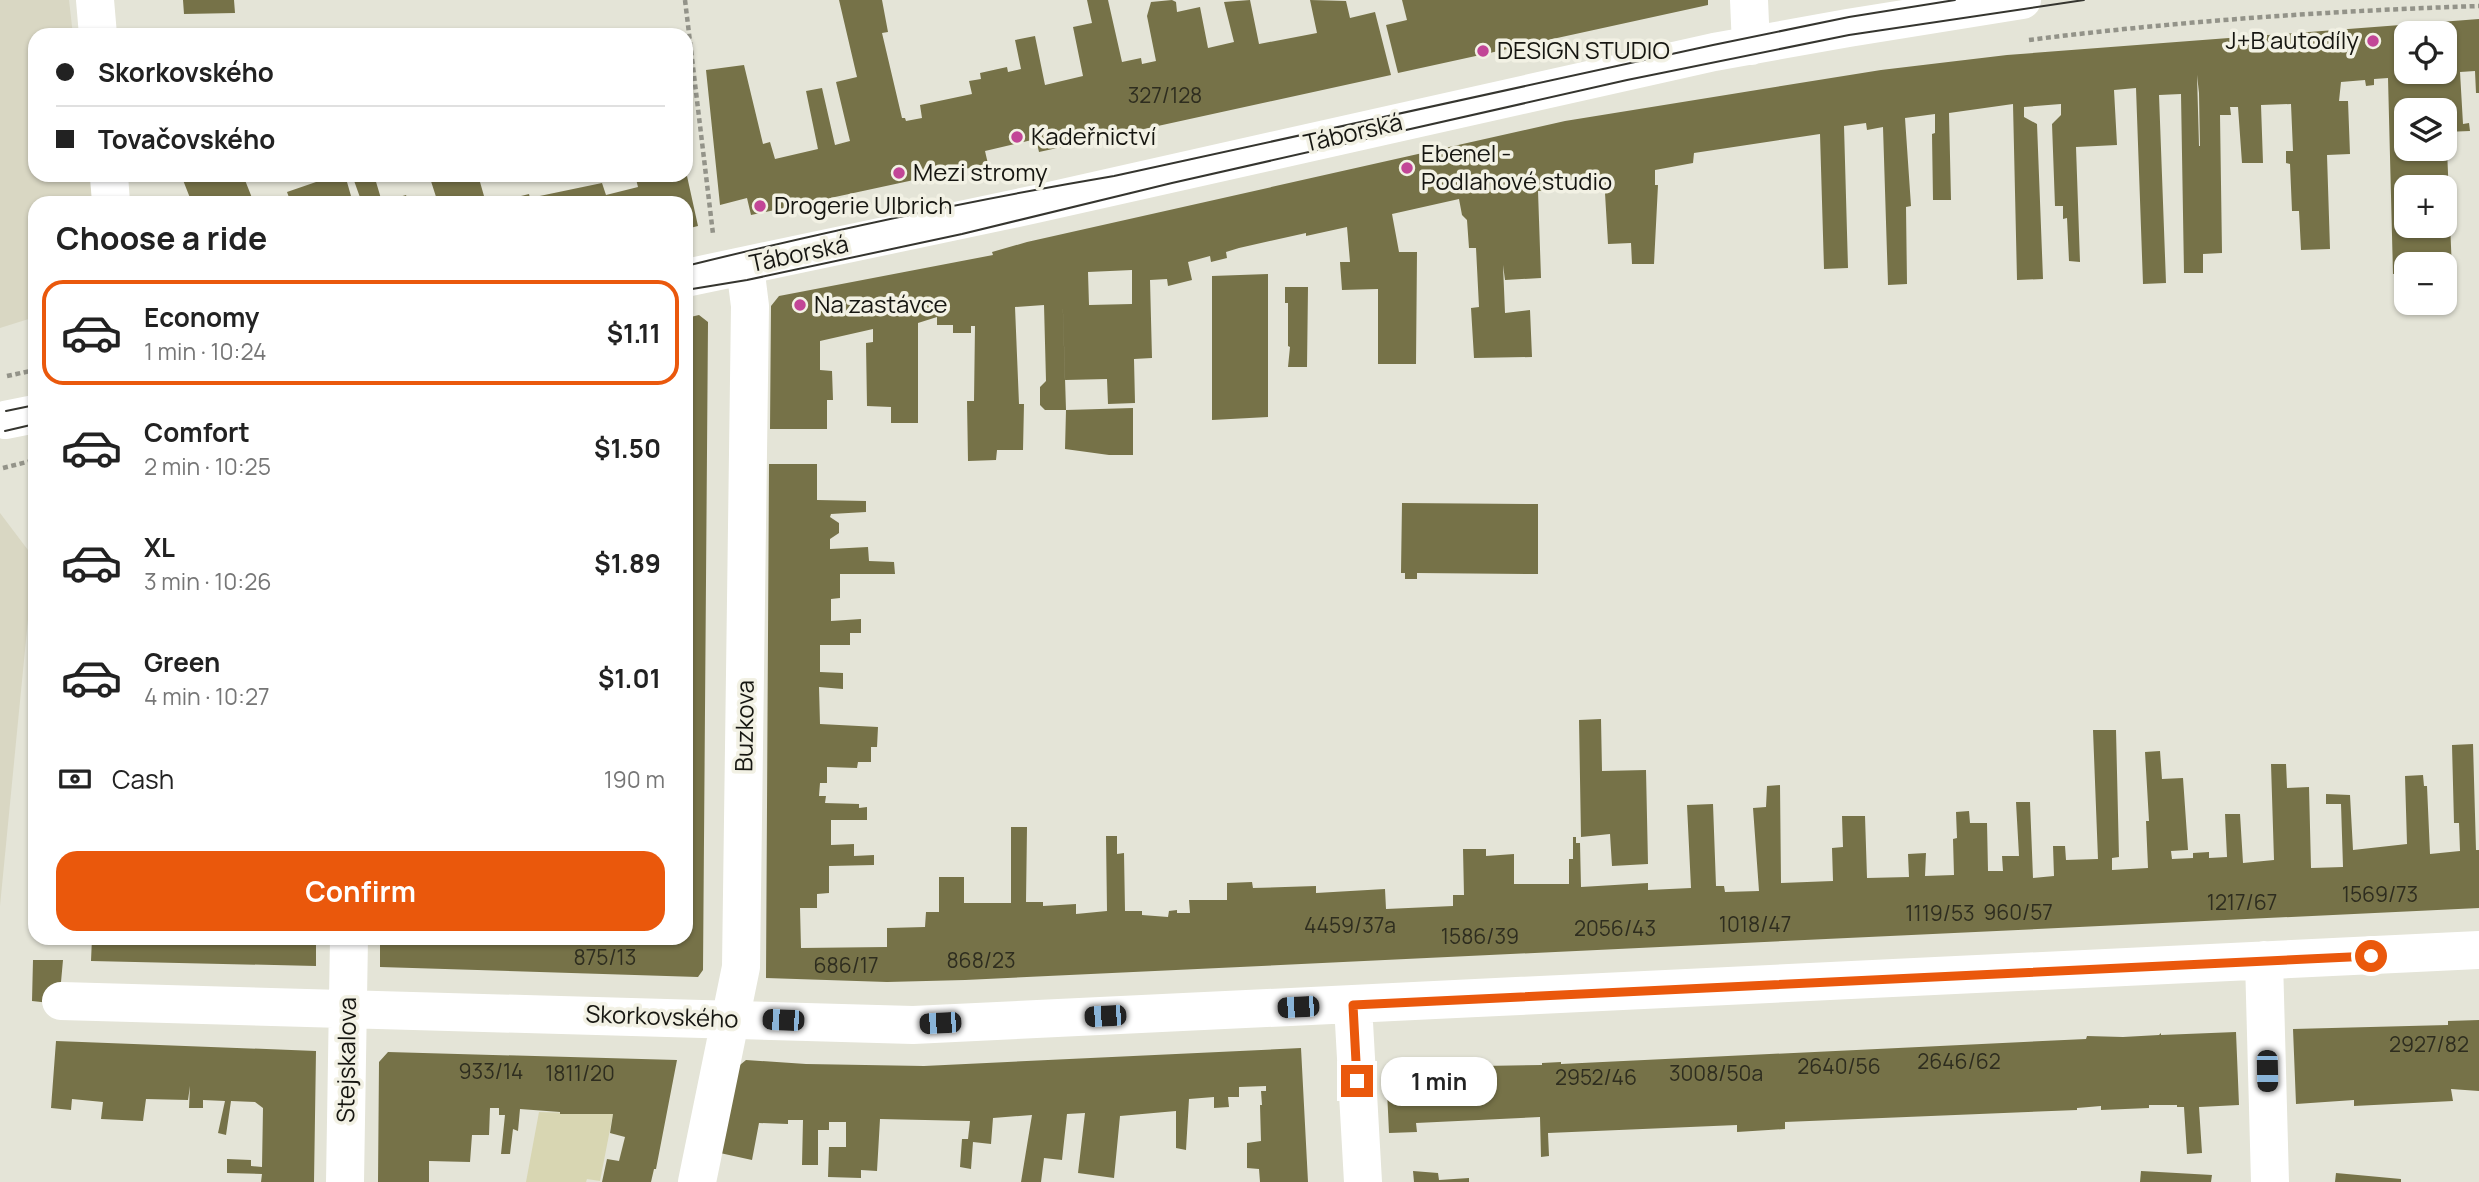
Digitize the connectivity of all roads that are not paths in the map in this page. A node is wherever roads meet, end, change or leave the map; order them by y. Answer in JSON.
{"nodes":[{"id":1,"x":95,"y":0,"type":"edge"},
{"id":2,"x":1749,"y":0,"type":"edge"},
{"id":3,"x":2022,"y":0,"type":"edge"},
{"id":4,"x":97,"y":28,"type":"edge"},
{"id":5,"x":1751,"y":46,"type":"junction"},
{"id":6,"x":745,"y":266,"type":"junction"},
{"id":7,"x":693,"y":277,"type":"edge"},
{"id":8,"x":349,"y":945,"type":"edge"},
{"id":9,"x":2479,"y":950,"type":"edge"},
{"id":10,"x":2264,"y":960,"type":"junction"},
{"id":11,"x":61,"y":1001,"type":"dead end"},
{"id":12,"x":1353,"y":1005,"type":"junction"},
{"id":13,"x":347,"y":1008,"type":"junction"},
{"id":14,"x":732,"y":1019,"type":"junction"},
{"id":15,"x":345,"y":1182,"type":"edge"},
{"id":16,"x":697,"y":1182,"type":"edge"},
{"id":17,"x":1363,"y":1182,"type":"edge"},
{"id":18,"x":2270,"y":1182,"type":"edge"}],
"edges":[{"from":1,"to":4,"type":"street"},
{"from":2,"to":5,"type":"street"},
{"from":3,"to":5,"type":"street","name":"Táborská"},
{"from":5,"to":6,"type":"street","name":"Táborská"},
{"from":6,"to":7,"type":"street","name":"Táborská"},
{"from":6,"to":14,"type":"street","name":"Buzkova"},
{"from":8,"to":13,"type":"street","name":"Stejskalova"},
{"from":9,"to":10,"type":"street","name":"Skorkovského"},
{"from":10,"to":12,"type":"street","name":"Skorkovského"},
{"from":10,"to":18,"type":"street"},
{"from":11,"to":13,"type":"street","name":"Skorkovského"},
{"from":12,"to":14,"type":"street","name":"Skorkovského"},
{"from":12,"to":17,"type":"street"},
{"from":13,"to":14,"type":"street","name":"Skorkovského"},
{"from":13,"to":15,"type":"street","name":"Stejskalova"},
{"from":14,"to":16,"type":"street","name":"Buzkova"}]}
